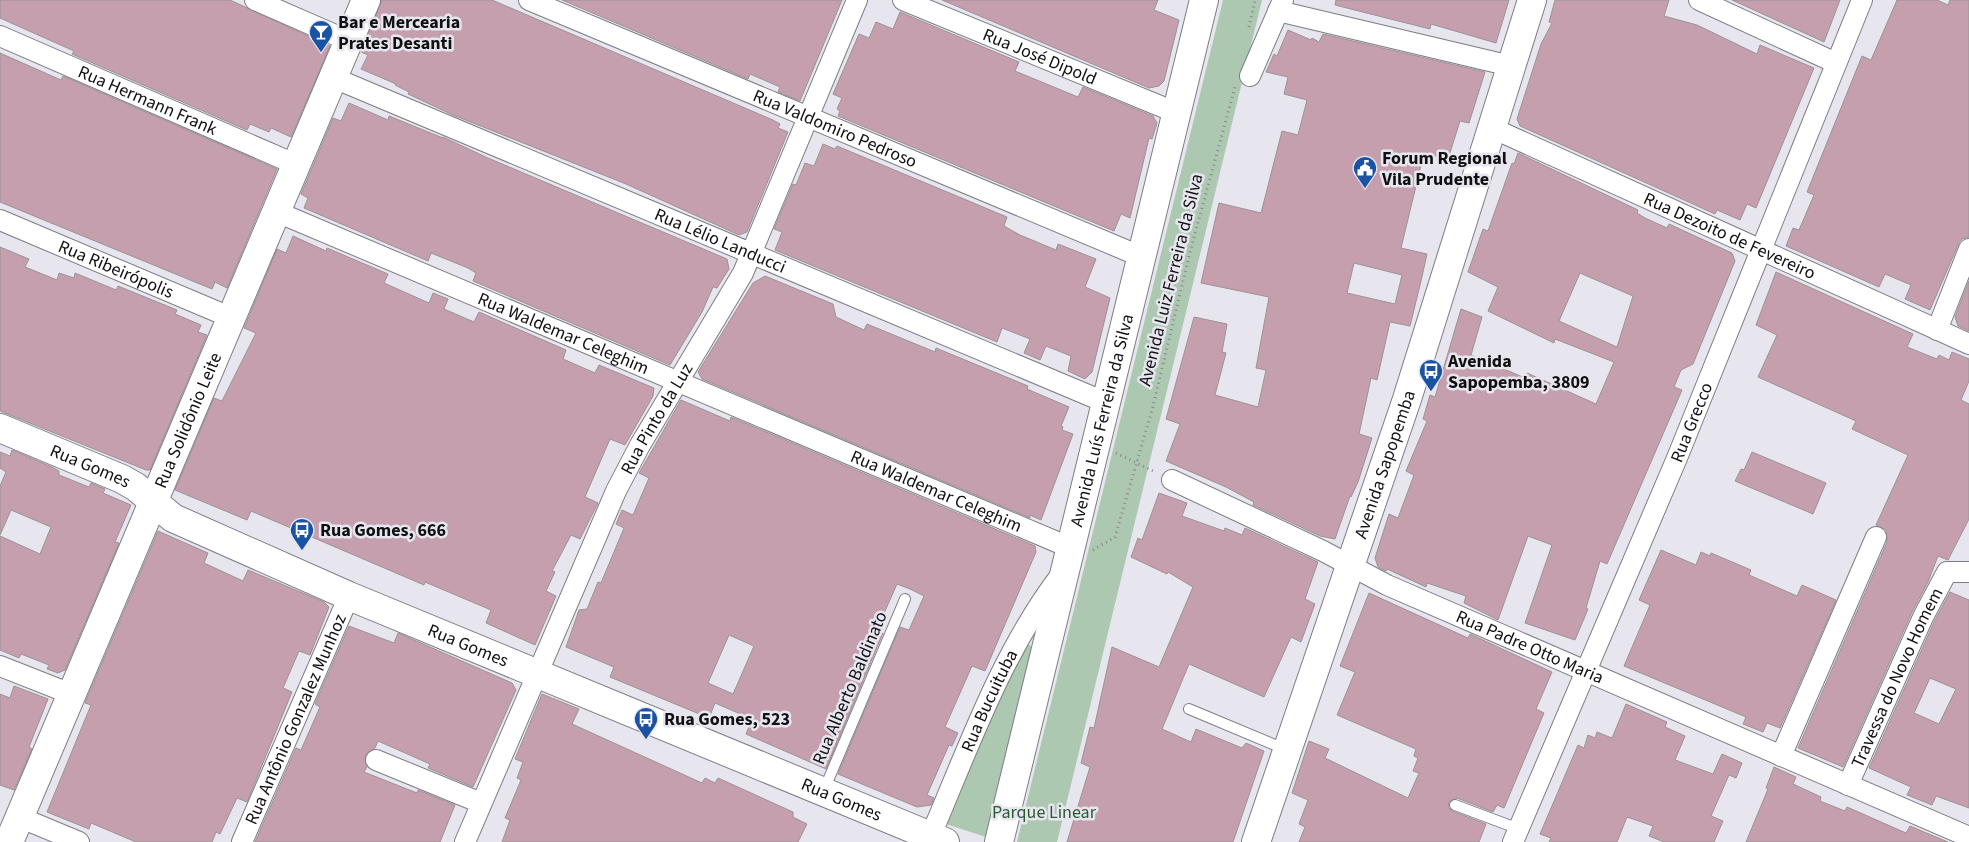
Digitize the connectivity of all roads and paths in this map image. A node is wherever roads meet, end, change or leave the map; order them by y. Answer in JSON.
{"nodes":[{"id":1,"x":255,"y":0,"type":"edge"},
{"id":2,"x":366,"y":0,"type":"edge"},
{"id":3,"x":529,"y":0,"type":"edge"},
{"id":4,"x":858,"y":0,"type":"edge"},
{"id":5,"x":903,"y":0,"type":"edge"},
{"id":6,"x":1204,"y":0,"type":"edge"},
{"id":7,"x":1255,"y":0,"type":"edge"},
{"id":8,"x":1532,"y":0,"type":"edge"},
{"id":9,"x":1699,"y":0,"type":"edge"},
{"id":10,"x":1862,"y":0,"type":"edge"},
{"id":11,"x":1280,"y":6,"type":"edge"},
{"id":12,"x":0,"y":36,"type":"edge"},
{"id":13,"x":1247,"y":36,"type":"dead end"},
{"id":14,"x":349,"y":41,"type":"junction"},
{"id":15,"x":1836,"y":63,"type":"junction"},
{"id":16,"x":1511,"y":66,"type":"junction"},
{"id":17,"x":334,"y":78,"type":"junction"},
{"id":18,"x":1243,"y":78,"type":"joint"},
{"id":19,"x":1177,"y":113,"type":"junction"},
{"id":20,"x":808,"y":118,"type":"junction"},
{"id":21,"x":1492,"y":128,"type":"junction"},
{"id":22,"x":297,"y":165,"type":"junction"},
{"id":23,"x":276,"y":212,"type":"junction"},
{"id":24,"x":0,"y":220,"type":"edge"},
{"id":25,"x":1969,"y":249,"type":"edge"},
{"id":26,"x":1761,"y":250,"type":"junction"},
{"id":27,"x":752,"y":254,"type":"junction"},
{"id":28,"x":1142,"y":257,"type":"junction"},
{"id":29,"x":232,"y":318,"type":"junction"},
{"id":30,"x":1937,"y":330,"type":"junction"},
{"id":31,"x":1969,"y":344,"type":"edge"},
{"id":32,"x":679,"y":383,"type":"junction"},
{"id":33,"x":1107,"y":403,"type":"junction"},
{"id":34,"x":0,"y":428,"type":"edge"},
{"id":35,"x":1096,"y":444,"type":"junction"},
{"id":36,"x":1137,"y":463,"type":"junction"},
{"id":37,"x":1172,"y":480,"type":"joint"},
{"id":38,"x":152,"y":502,"type":"junction"},
{"id":39,"x":1876,"y":537,"type":"dead end"},
{"id":40,"x":1076,"y":556,"type":"junction"},
{"id":41,"x":1350,"y":566,"type":"junction"},
{"id":42,"x":1969,"y":572,"type":"edge"},
{"id":43,"x":349,"y":596,"type":"junction"},
{"id":44,"x":905,"y":599,"type":"dead end"},
{"id":45,"x":0,"y":666,"type":"edge"},
{"id":46,"x":1586,"y":671,"type":"junction"},
{"id":47,"x":536,"y":673,"type":"junction"},
{"id":48,"x":71,"y":694,"type":"junction"},
{"id":49,"x":1189,"y":709,"type":"dead end"},
{"id":50,"x":1288,"y":750,"type":"junction"},
{"id":51,"x":1781,"y":756,"type":"junction"},
{"id":52,"x":376,"y":760,"type":"dead end"},
{"id":53,"x":1848,"y":785,"type":"junction"},
{"id":54,"x":824,"y":790,"type":"junction"},
{"id":55,"x":481,"y":803,"type":"junction"},
{"id":56,"x":1454,"y":805,"type":"dead end"},
{"id":57,"x":20,"y":817,"type":"junction"},
{"id":58,"x":1516,"y":836,"type":"edge"},
{"id":59,"x":1967,"y":839,"type":"edge"},
{"id":60,"x":935,"y":840,"type":"edge"},
{"id":61,"x":9,"y":842,"type":"edge"},
{"id":62,"x":79,"y":842,"type":"edge"},
{"id":63,"x":242,"y":842,"type":"edge"},
{"id":64,"x":465,"y":842,"type":"edge"},
{"id":65,"x":999,"y":842,"type":"edge"},
{"id":66,"x":1256,"y":842,"type":"edge"}],
"edges":[{"from":1,"to":14,"type":"street"},
{"from":2,"to":14,"type":"street","name":"Rua Solidônio Leite"},
{"from":3,"to":20,"type":"street","name":"Rua Valdomiro Pedroso"},
{"from":4,"to":20,"type":"street","name":"Rua Pinto da Luz"},
{"from":5,"to":19,"type":"street","name":"Rua José Dipold"},
{"from":6,"to":19,"type":"street","name":"Avenida Luís Ferreira da Silva"},
{"from":7,"to":13,"type":"path"},
{"from":8,"to":16,"type":"street","name":"Avenida Sapopemba"},
{"from":9,"to":15,"type":"street"},
{"from":10,"to":15,"type":"street","name":"Rua Grecco"},
{"from":11,"to":16,"type":"street"},
{"from":11,"to":18,"type":"street"},
{"from":12,"to":22,"type":"street","name":"Rua Hermann Frank"},
{"from":14,"to":17,"type":"street","name":"Rua Solidônio Leite"},
{"from":15,"to":26,"type":"street","name":"Rua Grecco"},
{"from":16,"to":21,"type":"street","name":"Avenida Sapopemba"},
{"from":17,"to":22,"type":"street","name":"Rua Solidônio Leite"},
{"from":17,"to":27,"type":"street","name":"Rua Lélio Landucci"},
{"from":18,"to":36,"type":"path","name":"Avenida Luiz Ferreira da Silva"},
{"from":19,"to":28,"type":"street","name":"Avenida Luís Ferreira da Silva"},
{"from":20,"to":27,"type":"street","name":"Rua Pinto da Luz"},
{"from":20,"to":28,"type":"street","name":"Rua Valdomiro Pedroso"},
{"from":21,"to":26,"type":"street","name":"Rua Dezoito de Fevereiro"},
{"from":21,"to":41,"type":"street","name":"Avenida Sapopemba"},
{"from":22,"to":23,"type":"street","name":"Rua Solidônio Leite"},
{"from":23,"to":29,"type":"street","name":"Rua Solidônio Leite"},
{"from":23,"to":32,"type":"street","name":"Rua Waldemar Celeghim"},
{"from":24,"to":29,"type":"street","name":"Rua Ribeirópolis"},
{"from":25,"to":30,"type":"street"},
{"from":26,"to":30,"type":"street","name":"Rua Dezoito de Fevereiro"},
{"from":26,"to":46,"type":"street","name":"Rua Grecco"},
{"from":27,"to":32,"type":"street","name":"Rua Pinto da Luz"},
{"from":27,"to":33,"type":"street","name":"Rua Lélio Landucci"},
{"from":28,"to":33,"type":"street","name":"Avenida Luís Ferreira da Silva"},
{"from":29,"to":38,"type":"street","name":"Rua Solidônio Leite"},
{"from":30,"to":31,"type":"street","name":"Rua Dezoito de Fevereiro"},
{"from":32,"to":40,"type":"street","name":"Rua Waldemar Celeghim"},
{"from":32,"to":47,"type":"street","name":"Rua Pinto da Luz"},
{"from":33,"to":35,"type":"street","name":"Avenida Luís Ferreira da Silva"},
{"from":34,"to":38,"type":"street","name":"Rua Gomes"},
{"from":35,"to":36,"type":"path"},
{"from":35,"to":40,"type":"street","name":"Avenida Luís Ferreira da Silva"},
{"from":36,"to":37,"type":"path"},
{"from":36,"to":40,"type":"path","name":"Avenida Luiz Ferreira da Silva"},
{"from":37,"to":41,"type":"street","name":"Rua Padre Otto Maria"},
{"from":38,"to":43,"type":"street","name":"Rua Gomes"},
{"from":38,"to":48,"type":"street","name":"Rua Solidônio Leite"},
{"from":39,"to":51,"type":"street"},
{"from":40,"to":60,"type":"street","name":"Rua Bucuituba"},
{"from":40,"to":65,"type":"street","name":"Avenida Luís Ferreira da Silva"},
{"from":41,"to":46,"type":"street","name":"Rua Padre Otto Maria"},
{"from":41,"to":50,"type":"street","name":"Avenida Sapopemba"},
{"from":42,"to":53,"type":"street","name":"Travessa do Novo Homem"},
{"from":43,"to":47,"type":"street","name":"Rua Gomes"},
{"from":43,"to":63,"type":"street","name":"Rua Antônio Gonzalez Munhoz"},
{"from":44,"to":54,"type":"lane","name":"Rua Alberto Baldinato"},
{"from":45,"to":48,"type":"street"},
{"from":46,"to":51,"type":"street","name":"Rua Padre Otto Maria"},
{"from":46,"to":58,"type":"street","name":"Rua Grecco"},
{"from":47,"to":54,"type":"street","name":"Rua Gomes"},
{"from":47,"to":55,"type":"street","name":"Rua Pinto da Luz"},
{"from":48,"to":57,"type":"street","name":"Rua Solidônio Leite"},
{"from":49,"to":50,"type":"lane"},
{"from":50,"to":66,"type":"street","name":"Avenida Sapopemba"},
{"from":51,"to":53,"type":"street","name":"Rua Padre Otto Maria"},
{"from":52,"to":55,"type":"street"},
{"from":53,"to":59,"type":"street","name":"Rua Padre Otto Maria"},
{"from":54,"to":60,"type":"street","name":"Rua Gomes"},
{"from":55,"to":64,"type":"street","name":"Rua Pinto da Luz"},
{"from":56,"to":58,"type":"lane"},
{"from":57,"to":61,"type":"street","name":"Rua Solidônio Leite"},
{"from":57,"to":62,"type":"street"}]}
